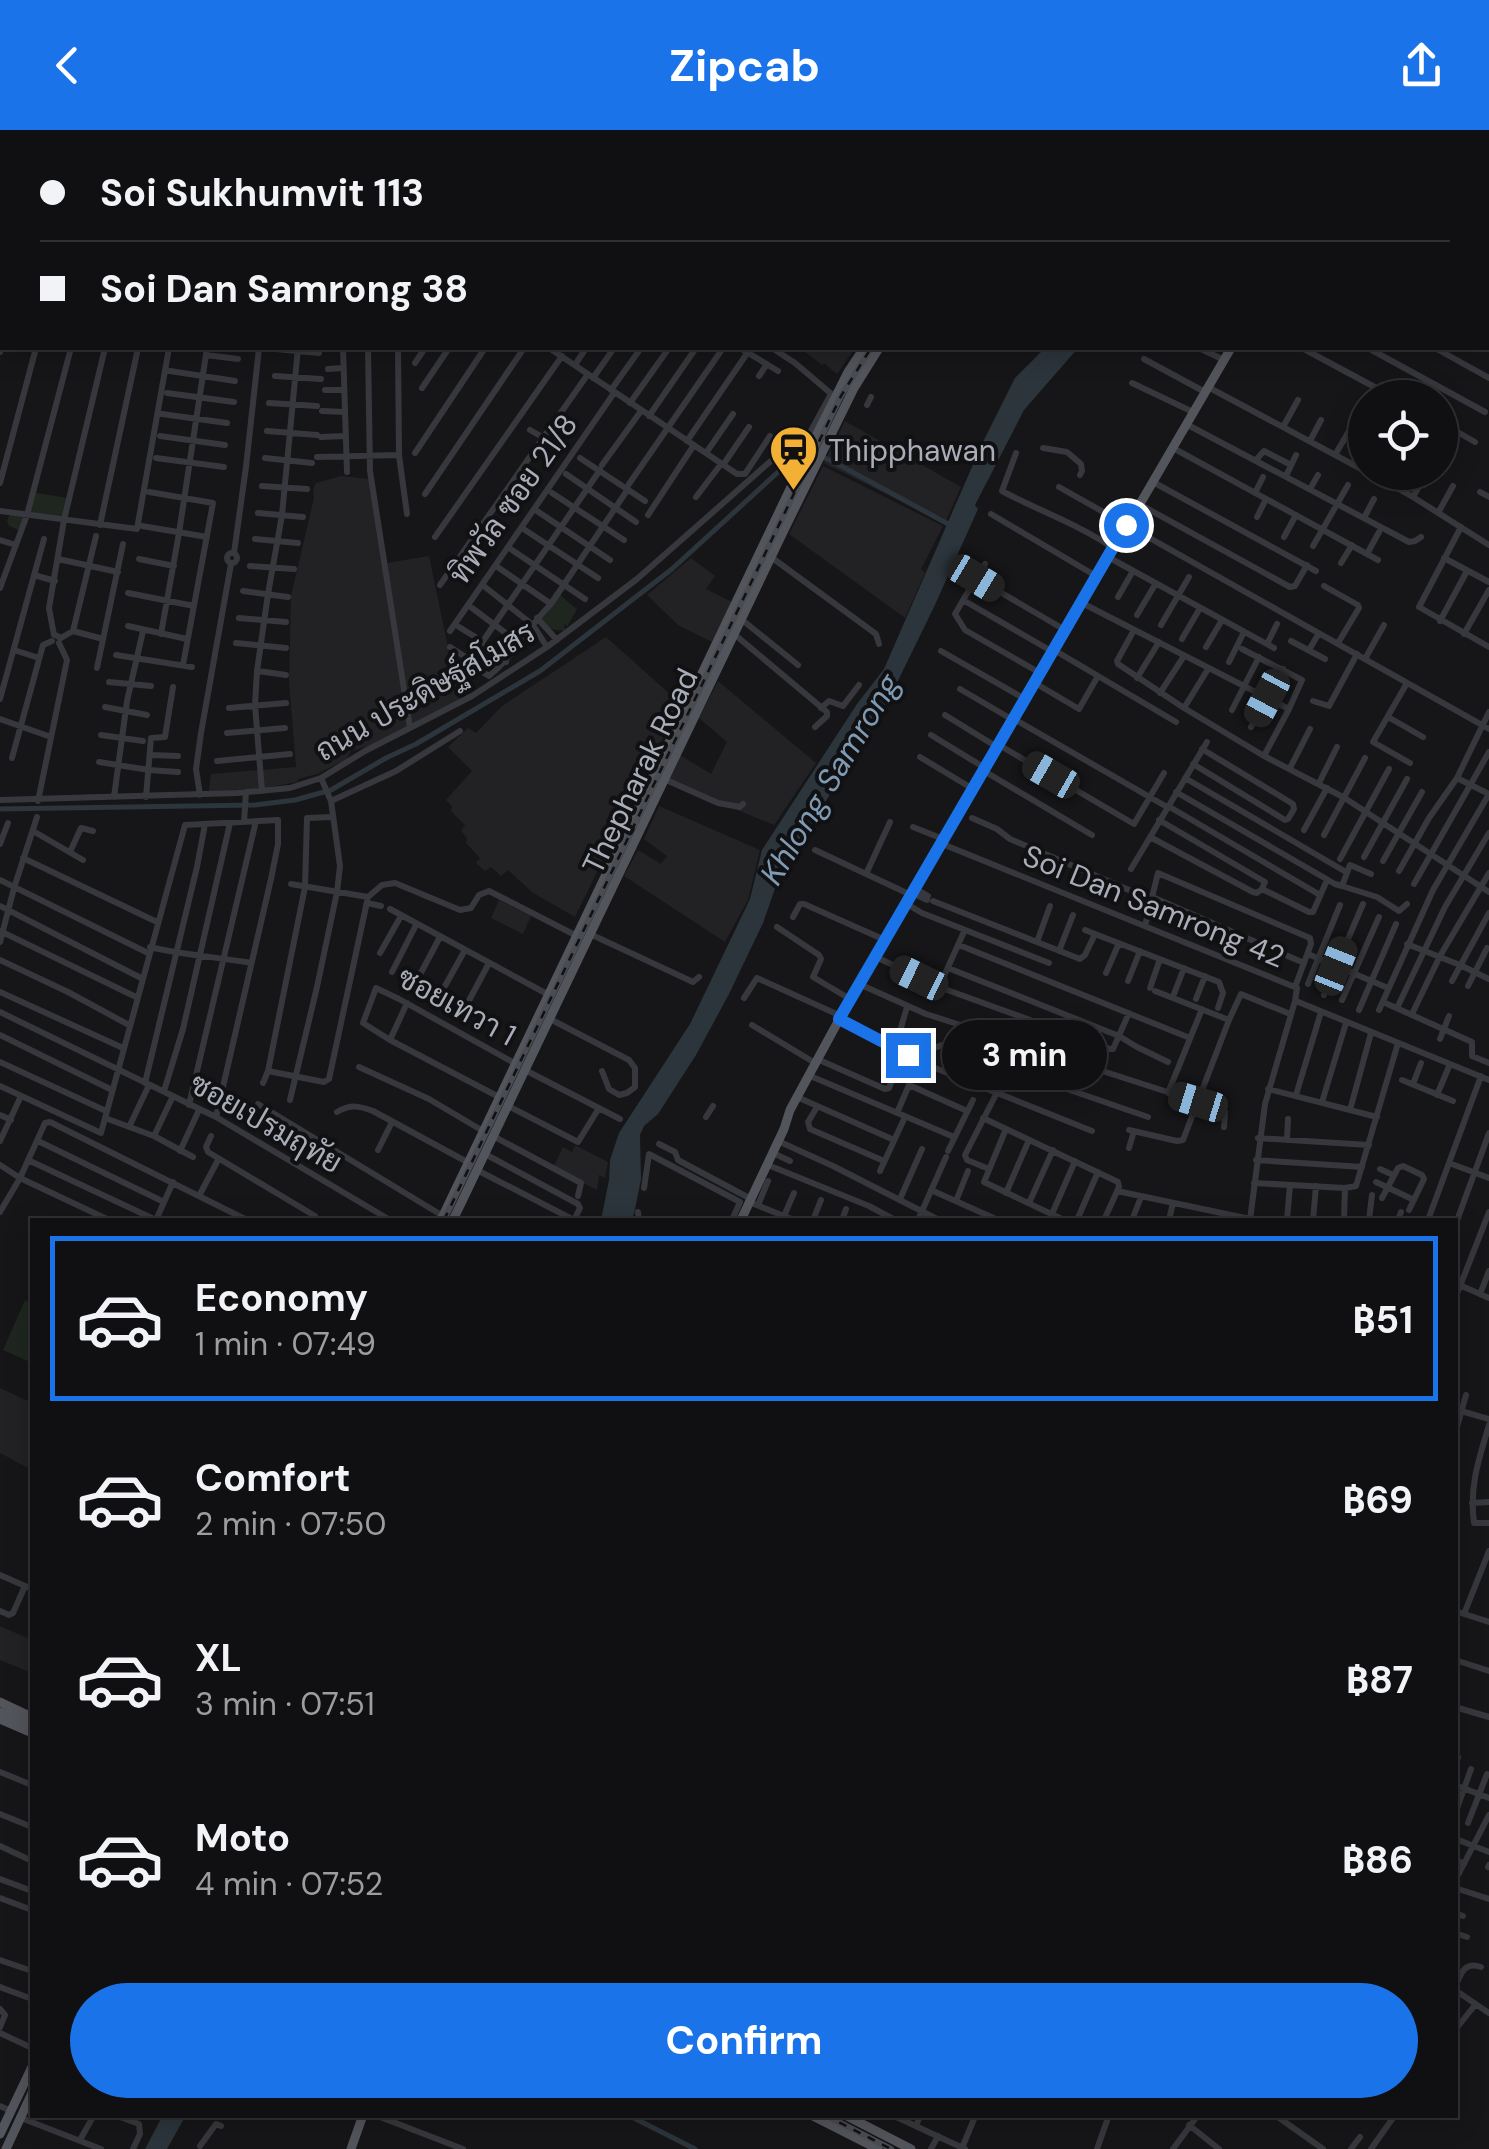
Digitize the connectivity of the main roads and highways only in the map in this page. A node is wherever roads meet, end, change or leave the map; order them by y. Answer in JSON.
{"nodes":[{"id":1,"x":863,"y":350,"type":"edge"},
{"id":2,"x":879,"y":350,"type":"edge"},
{"id":3,"x":1230,"y":350,"type":"edge"},
{"id":4,"x":700,"y":694,"type":"junction"},
{"id":5,"x":521,"y":1067,"type":"junction"},
{"id":6,"x":488,"y":1134,"type":"junction"},
{"id":7,"x":473,"y":1166,"type":"junction"},
{"id":8,"x":446,"y":1218,"type":"edge"},
{"id":9,"x":742,"y":1218,"type":"edge"},
{"id":10,"x":0,"y":1700,"type":"edge"},
{"id":11,"x":26,"y":1715,"type":"edge"},
{"id":12,"x":0,"y":1716,"type":"edge"},
{"id":13,"x":30,"y":1728,"type":"edge"},
{"id":14,"x":30,"y":2073,"type":"edge"},
{"id":15,"x":30,"y":2096,"type":"edge"},
{"id":16,"x":16,"y":2114,"type":"junction"},
{"id":17,"x":362,"y":2118,"type":"edge"},
{"id":18,"x":817,"y":2118,"type":"edge"},
{"id":19,"x":850,"y":2118,"type":"edge"},
{"id":20,"x":0,"y":2134,"type":"edge"},
{"id":21,"x":6,"y":2149,"type":"edge"},
{"id":22,"x":351,"y":2149,"type":"edge"},
{"id":23,"x":878,"y":2149,"type":"edge"},
{"id":24,"x":912,"y":2149,"type":"edge"}],
"edges":[{"from":1,"to":4,"type":"main road","name":"Thepharak Road"},
{"from":2,"to":4,"type":"main road","name":"Thepharak Road"},
{"from":3,"to":9,"type":"main road"},
{"from":4,"to":5,"type":"main road","name":"Thepharak Road"},
{"from":4,"to":5,"type":"main road","name":"Thepharak Road"},
{"from":5,"to":6,"type":"main road","name":"Thepharak Road"},
{"from":6,"to":7,"type":"main road","name":"Thepharak Road"},
{"from":6,"to":7,"type":"main road","name":"Thepharak Road"},
{"from":7,"to":8,"type":"main road","name":"Thepharak Road"},
{"from":10,"to":11,"type":"main road"},
{"from":11,"to":12,"type":"main road"},
{"from":12,"to":13,"type":"main road"},
{"from":14,"to":16,"type":"main road"},
{"from":15,"to":16,"type":"main road"},
{"from":16,"to":20,"type":"main road"},
{"from":16,"to":21,"type":"main road"},
{"from":17,"to":22,"type":"main road"},
{"from":18,"to":23,"type":"main road"},
{"from":19,"to":24,"type":"main road"}]}
